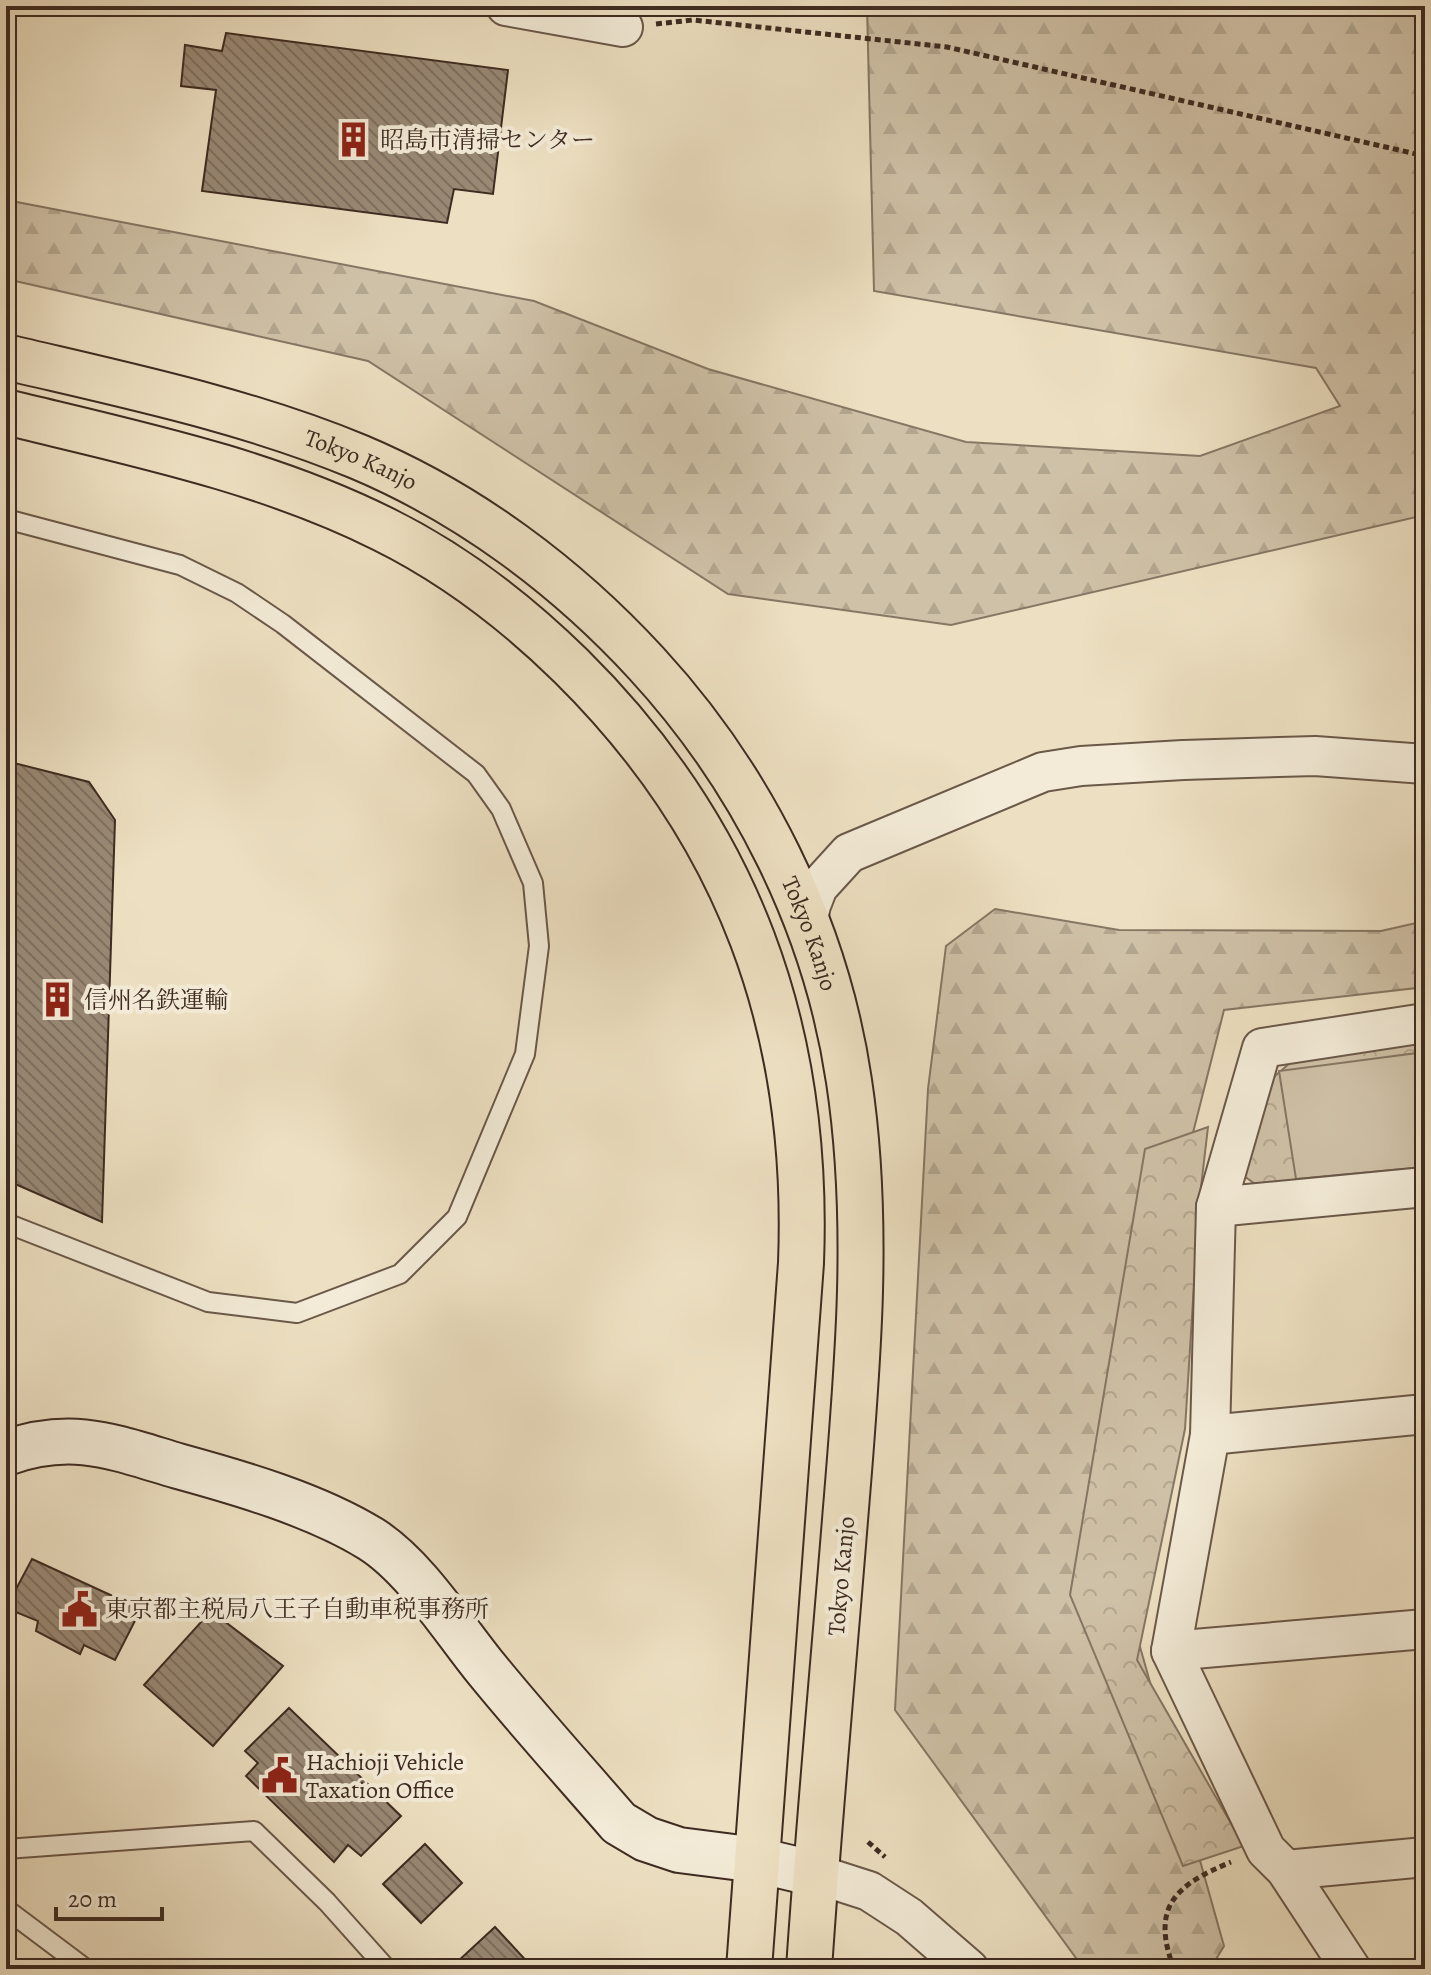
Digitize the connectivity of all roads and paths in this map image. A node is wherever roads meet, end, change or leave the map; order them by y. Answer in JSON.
{"nodes":[{"id":1,"x":506,"y":6,"type":"edge"},
{"id":2,"x":623,"y":27,"type":"joint"},
{"id":3,"x":1425,"y":156,"type":"edge"},
{"id":4,"x":6,"y":357,"type":"edge"},
{"id":5,"x":6,"y":412,"type":"edge"},
{"id":6,"x":6,"y":519,"type":"edge"},
{"id":7,"x":1425,"y":764,"type":"edge"},
{"id":8,"x":807,"y":924,"type":"junction"},
{"id":9,"x":1425,"y":1023,"type":"edge"},
{"id":10,"x":1425,"y":1187,"type":"edge"},
{"id":11,"x":1216,"y":1207,"type":"junction"},
{"id":12,"x":6,"y":1223,"type":"edge"},
{"id":13,"x":1425,"y":1414,"type":"edge"},
{"id":14,"x":1210,"y":1435,"type":"junction"},
{"id":15,"x":6,"y":1453,"type":"edge"},
{"id":16,"x":1425,"y":1629,"type":"edge"},
{"id":17,"x":1171,"y":1651,"type":"junction"},
{"id":18,"x":6,"y":1849,"type":"edge"},
{"id":19,"x":1425,"y":1857,"type":"edge"},
{"id":20,"x":757,"y":1860,"type":"junction"},
{"id":21,"x":1276,"y":1860,"type":"junction"},
{"id":22,"x":816,"y":1874,"type":"junction"},
{"id":23,"x":6,"y":1909,"type":"edge"},
{"id":24,"x":953,"y":1964,"type":"edge"},
{"id":25,"x":86,"y":1969,"type":"edge"},
{"id":26,"x":387,"y":1969,"type":"edge"},
{"id":27,"x":749,"y":1969,"type":"edge"},
{"id":28,"x":809,"y":1969,"type":"edge"},
{"id":29,"x":1174,"y":1969,"type":"edge"},
{"id":30,"x":1351,"y":1969,"type":"edge"}],
"edges":[{"from":1,"to":2,"type":"street"},
{"from":2,"to":3,"type":"path"},
{"from":4,"to":8,"type":"highway","name":"Tokyo Kanjo"},
{"from":5,"to":20,"type":"highway"},
{"from":6,"to":12,"type":"lane"},
{"from":7,"to":8,"type":"street"},
{"from":8,"to":22,"type":"highway","name":"Tokyo Kanjo"},
{"from":9,"to":11,"type":"street"},
{"from":10,"to":11,"type":"street"},
{"from":11,"to":14,"type":"street"},
{"from":13,"to":14,"type":"street"},
{"from":14,"to":17,"type":"street"},
{"from":15,"to":20,"type":"street"},
{"from":16,"to":17,"type":"street"},
{"from":17,"to":21,"type":"street"},
{"from":18,"to":26,"type":"lane"},
{"from":19,"to":21,"type":"street"},
{"from":20,"to":22,"type":"street"},
{"from":20,"to":27,"type":"highway"},
{"from":21,"to":29,"type":"path"},
{"from":21,"to":30,"type":"street"},
{"from":22,"to":24,"type":"street"},
{"from":22,"to":28,"type":"highway","name":"Tokyo Kanjo"},
{"from":23,"to":25,"type":"lane"}]}
